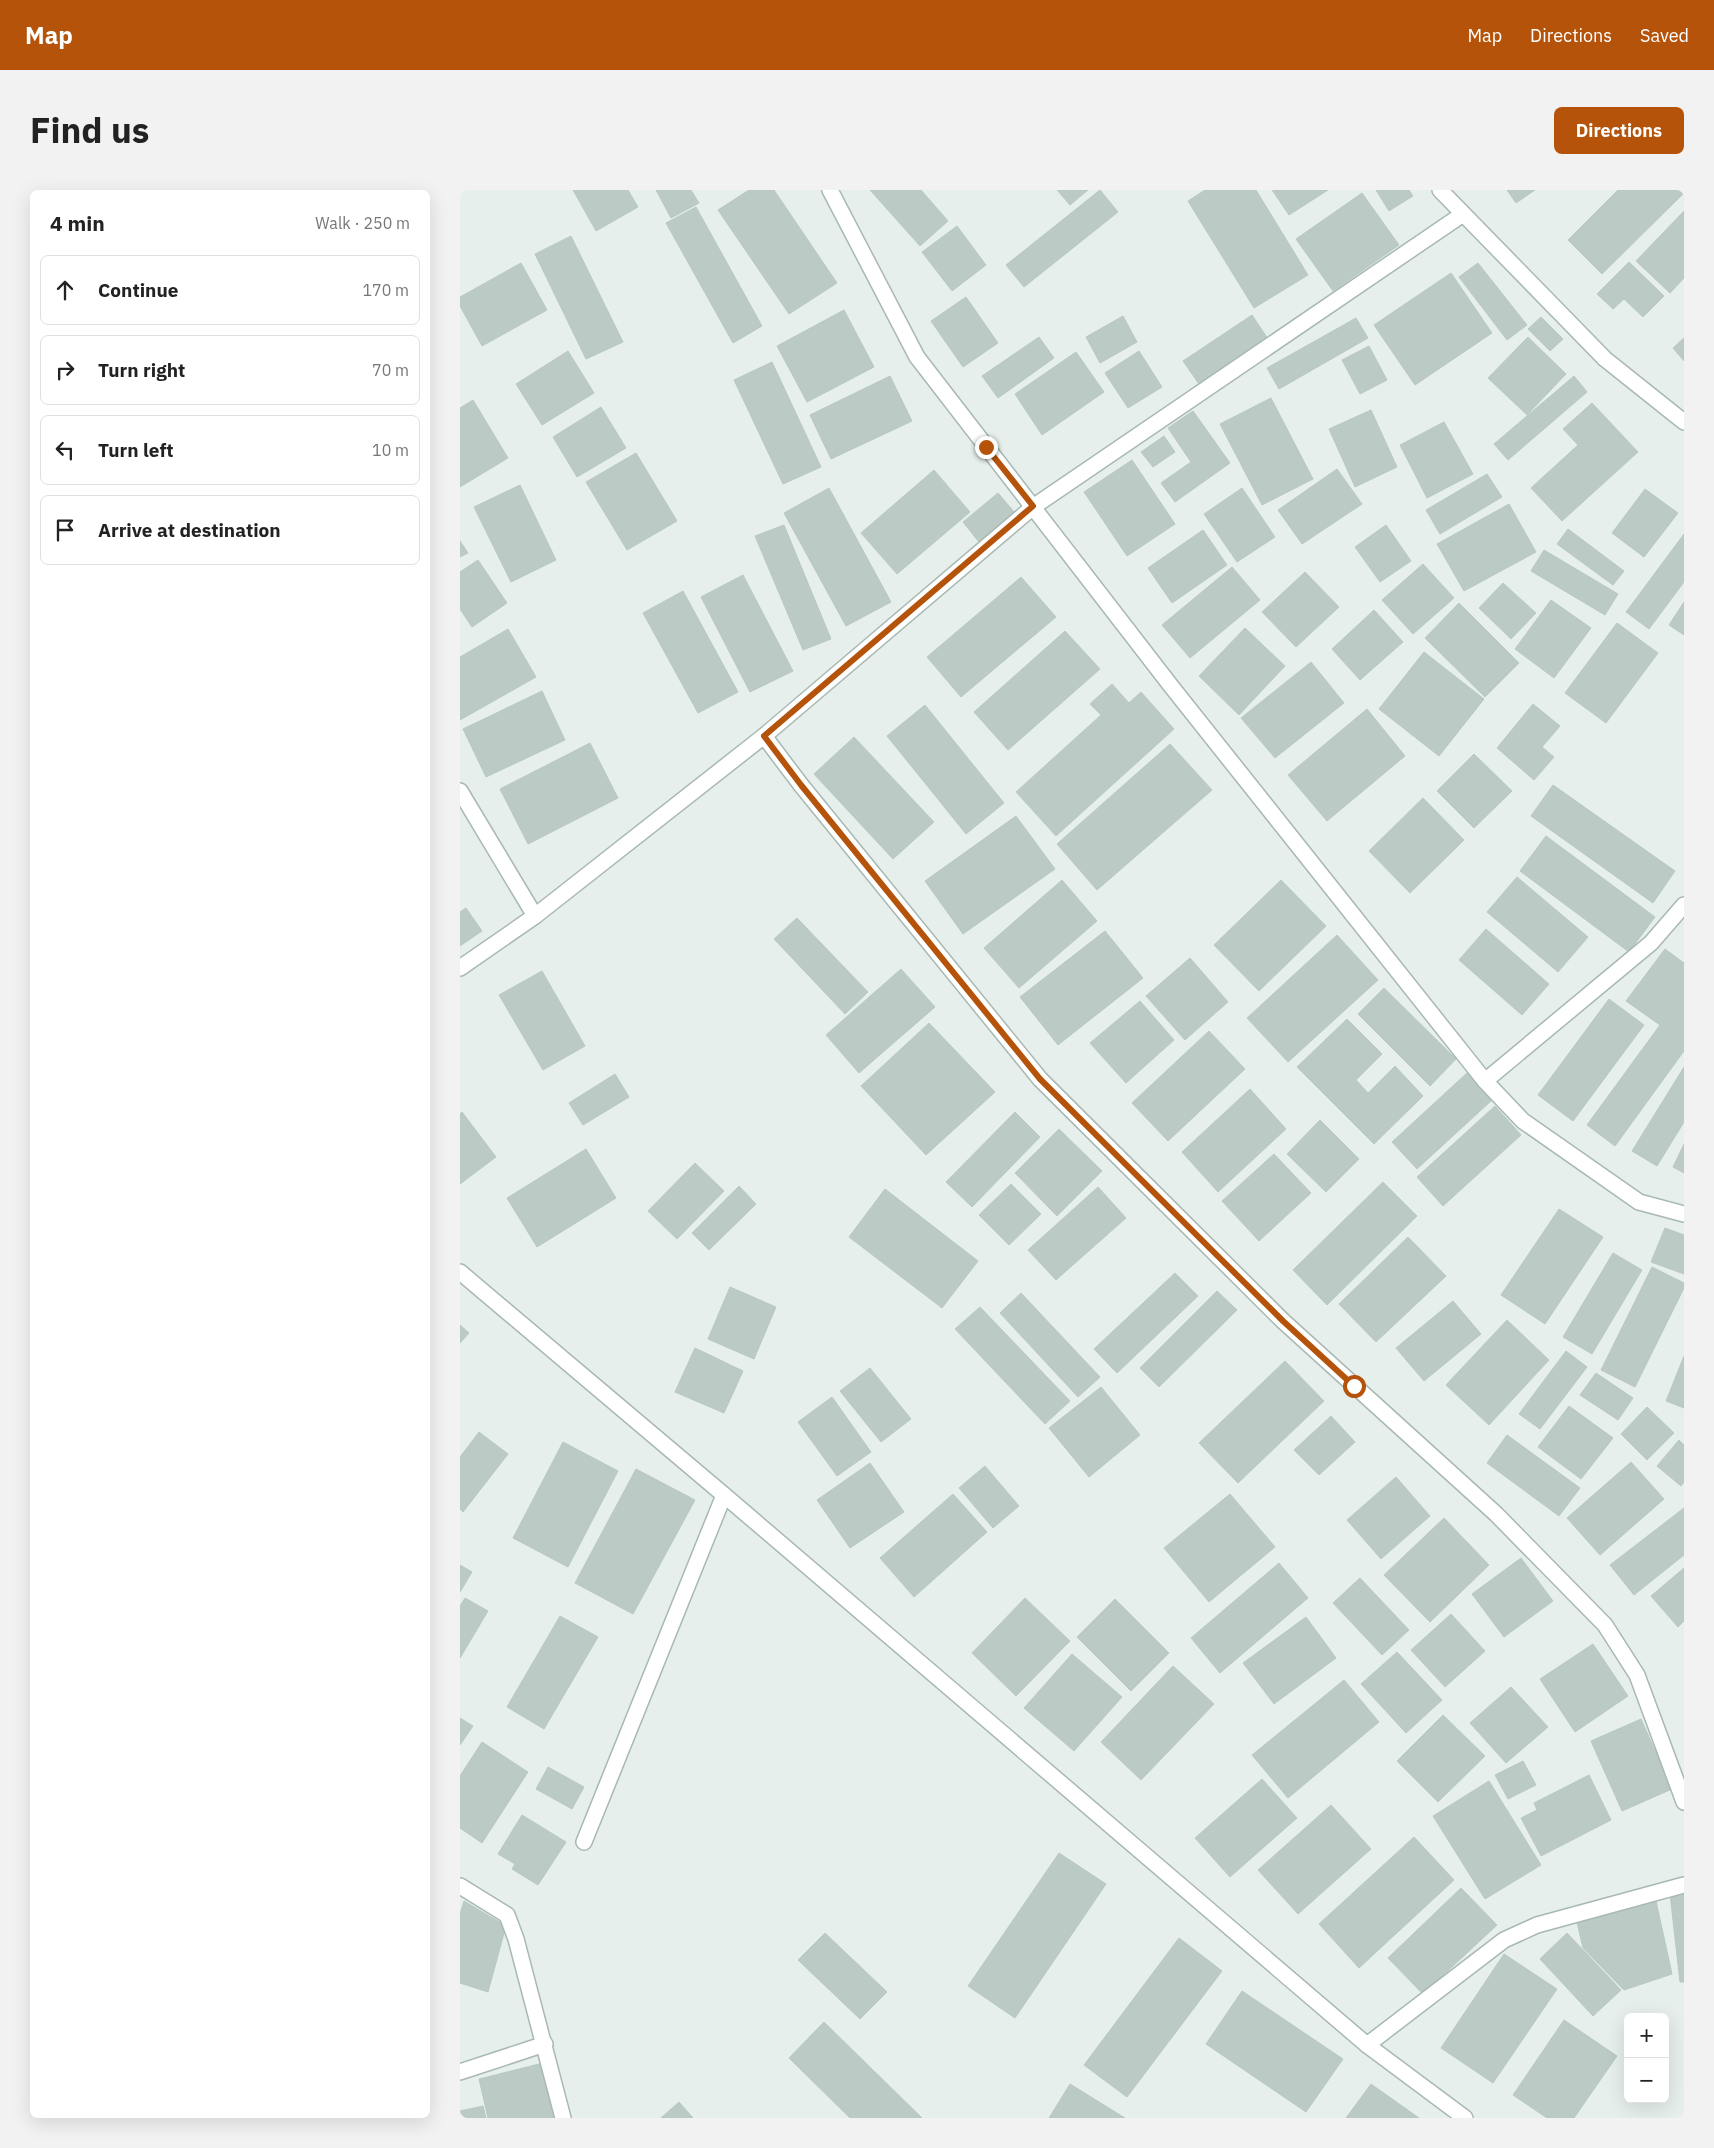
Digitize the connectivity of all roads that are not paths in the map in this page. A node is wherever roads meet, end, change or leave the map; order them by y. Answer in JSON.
{"nodes":[{"id":1,"x":830,"y":190,"type":"edge"},
{"id":2,"x":1440,"y":190,"type":"edge"},
{"id":3,"x":1462,"y":214,"type":"junction"},
{"id":4,"x":1684,"y":422,"type":"edge"},
{"id":5,"x":1033,"y":506,"type":"junction"},
{"id":6,"x":764,"y":736,"type":"junction"},
{"id":7,"x":460,"y":791,"type":"edge"},
{"id":8,"x":1684,"y":904,"type":"edge"},
{"id":9,"x":535,"y":916,"type":"junction"},
{"id":10,"x":460,"y":968,"type":"edge"},
{"id":11,"x":1485,"y":1081,"type":"junction"},
{"id":12,"x":1684,"y":1214,"type":"edge"},
{"id":13,"x":460,"y":1272,"type":"edge"},
{"id":14,"x":724,"y":1495,"type":"junction"},
{"id":15,"x":1684,"y":1802,"type":"edge"},
{"id":16,"x":584,"y":1842,"type":"dead end"},
{"id":17,"x":1684,"y":1885,"type":"edge"},
{"id":18,"x":460,"y":1886,"type":"edge"},
{"id":19,"x":545,"y":2044,"type":"junction"},
{"id":20,"x":1367,"y":2045,"type":"junction"},
{"id":21,"x":460,"y":2072,"type":"edge"},
{"id":22,"x":563,"y":2118,"type":"edge"},
{"id":23,"x":1465,"y":2118,"type":"edge"}],
"edges":[{"from":1,"to":5,"type":"street"},
{"from":2,"to":3,"type":"street"},
{"from":3,"to":4,"type":"street"},
{"from":3,"to":5,"type":"street"},
{"from":5,"to":6,"type":"street"},
{"from":5,"to":11,"type":"street"},
{"from":6,"to":9,"type":"street"},
{"from":6,"to":15,"type":"street"},
{"from":7,"to":9,"type":"street"},
{"from":8,"to":11,"type":"street"},
{"from":9,"to":10,"type":"street"},
{"from":11,"to":12,"type":"street"},
{"from":13,"to":14,"type":"street"},
{"from":14,"to":16,"type":"street"},
{"from":14,"to":20,"type":"street"},
{"from":17,"to":20,"type":"street"},
{"from":18,"to":19,"type":"street"},
{"from":19,"to":21,"type":"street"},
{"from":19,"to":22,"type":"street"},
{"from":20,"to":23,"type":"street"}]}
